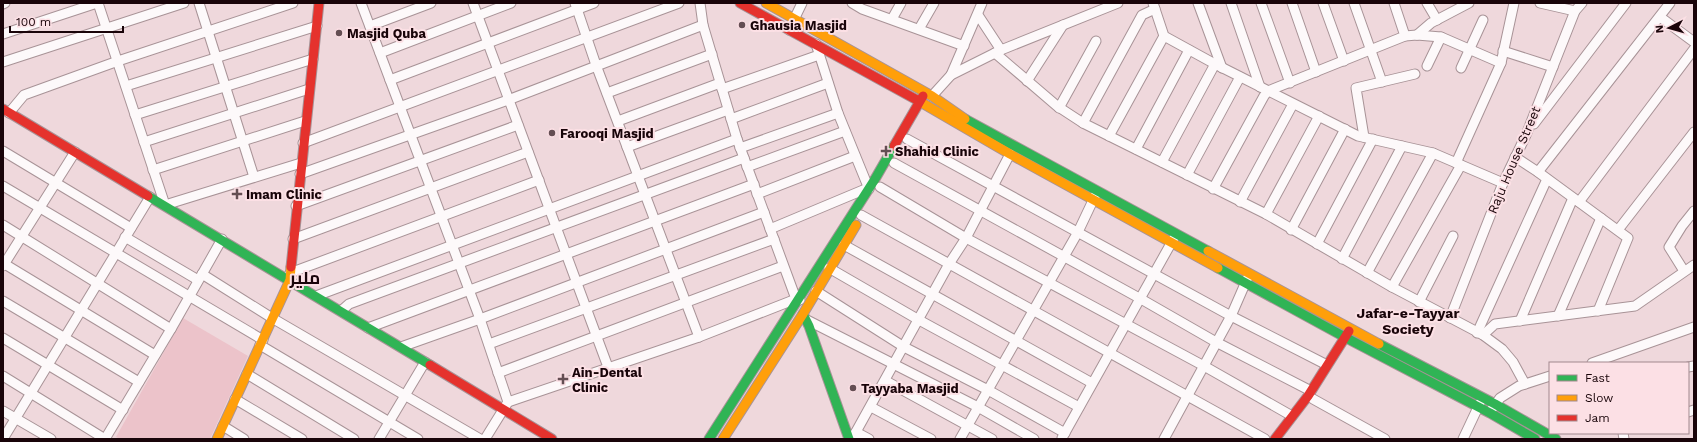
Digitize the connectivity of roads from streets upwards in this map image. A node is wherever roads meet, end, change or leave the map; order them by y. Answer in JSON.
{"nodes":[{"id":1,"x":97,"y":3,"type":"edge"},
{"id":2,"x":184,"y":3,"type":"edge"},
{"id":3,"x":293,"y":3,"type":"edge"},
{"id":4,"x":319,"y":3,"type":"edge"},
{"id":5,"x":361,"y":3,"type":"edge"},
{"id":6,"x":431,"y":3,"type":"edge"},
{"id":7,"x":473,"y":3,"type":"edge"},
{"id":8,"x":511,"y":3,"type":"edge"},
{"id":9,"x":594,"y":3,"type":"edge"},
{"id":10,"x":679,"y":3,"type":"edge"},
{"id":11,"x":700,"y":3,"type":"edge"},
{"id":12,"x":740,"y":3,"type":"edge"},
{"id":13,"x":766,"y":3,"type":"edge"},
{"id":14,"x":802,"y":3,"type":"edge"},
{"id":15,"x":852,"y":3,"type":"edge"},
{"id":16,"x":901,"y":3,"type":"edge"},
{"id":17,"x":934,"y":3,"type":"edge"},
{"id":18,"x":982,"y":3,"type":"edge"},
{"id":19,"x":1198,"y":3,"type":"edge"},
{"id":20,"x":1231,"y":3,"type":"edge"},
{"id":21,"x":1261,"y":3,"type":"edge"},
{"id":22,"x":1292,"y":3,"type":"edge"},
{"id":23,"x":1323,"y":3,"type":"edge"},
{"id":24,"x":1354,"y":3,"type":"edge"},
{"id":25,"x":1394,"y":3,"type":"edge"},
{"id":26,"x":1427,"y":3,"type":"edge"},
{"id":27,"x":1514,"y":3,"type":"edge"},
{"id":28,"x":1540,"y":3,"type":"edge"},
{"id":29,"x":1582,"y":3,"type":"edge"},
{"id":30,"x":1626,"y":3,"type":"edge"},
{"id":31,"x":1670,"y":3,"type":"edge"},
{"id":32,"x":202,"y":4,"type":"edge"},
{"id":33,"x":1112,"y":4,"type":"edge"},
{"id":34,"x":1465,"y":4,"type":"edge"},
{"id":35,"x":576,"y":6,"type":"edge"},
{"id":36,"x":866,"y":6,"type":"edge"},
{"id":37,"x":1154,"y":6,"type":"edge"},
{"id":38,"x":1573,"y":7,"type":"edge"},
{"id":39,"x":978,"y":15,"type":"junction"},
{"id":40,"x":477,"y":16,"type":"junction"},
{"id":41,"x":1660,"y":17,"type":"junction"},
{"id":42,"x":794,"y":19,"type":"junction"},
{"id":43,"x":892,"y":19,"type":"junction"},
{"id":44,"x":1437,"y":20,"type":"junction"},
{"id":45,"x":1483,"y":20,"type":"dead end"},
{"id":46,"x":703,"y":25,"type":"junction"},
{"id":47,"x":1063,"y":25,"type":"junction"},
{"id":48,"x":317,"y":26,"type":"junction"},
{"id":49,"x":370,"y":26,"type":"junction"},
{"id":50,"x":107,"y":28,"type":"junction"},
{"id":51,"x":919,"y":29,"type":"junction"},
{"id":52,"x":789,"y":30,"type":"junction"},
{"id":53,"x":208,"y":31,"type":"junction"},
{"id":54,"x":3,"y":34,"type":"edge"},
{"id":55,"x":1417,"y":35,"type":"junction"},
{"id":56,"x":1164,"y":36,"type":"junction"},
{"id":57,"x":1405,"y":36,"type":"junction"},
{"id":58,"x":587,"y":37,"type":"junction"},
{"id":59,"x":1441,"y":37,"type":"junction"},
{"id":60,"x":1096,"y":41,"type":"dead end"},
{"id":61,"x":1694,"y":42,"type":"edge"},
{"id":62,"x":487,"y":43,"type":"junction"},
{"id":63,"x":816,"y":44,"type":"junction"},
{"id":64,"x":964,"y":46,"type":"junction"},
{"id":65,"x":1694,"y":48,"type":"edge"},
{"id":66,"x":1189,"y":50,"type":"junction"},
{"id":67,"x":1371,"y":50,"type":"junction"},
{"id":68,"x":1470,"y":51,"type":"junction"},
{"id":69,"x":1503,"y":51,"type":"junction"},
{"id":70,"x":998,"y":52,"type":"junction"},
{"id":71,"x":380,"y":53,"type":"junction"},
{"id":72,"x":712,"y":54,"type":"junction"},
{"id":73,"x":819,"y":55,"type":"junction"},
{"id":74,"x":216,"y":58,"type":"junction"},
{"id":75,"x":313,"y":59,"type":"junction"},
{"id":76,"x":118,"y":61,"type":"junction"},
{"id":77,"x":1344,"y":61,"type":"junction"},
{"id":78,"x":3,"y":62,"type":"edge"},
{"id":79,"x":1500,"y":63,"type":"junction"},
{"id":80,"x":596,"y":65,"type":"junction"},
{"id":81,"x":1218,"y":66,"type":"junction"},
{"id":82,"x":1427,"y":66,"type":"dead end"},
{"id":83,"x":1553,"y":67,"type":"junction"},
{"id":84,"x":1462,"y":68,"type":"dead end"},
{"id":85,"x":497,"y":70,"type":"junction"},
{"id":86,"x":1316,"y":72,"type":"junction"},
{"id":87,"x":1415,"y":74,"type":"dead end"},
{"id":88,"x":951,"y":75,"type":"junction"},
{"id":89,"x":1240,"y":77,"type":"junction"},
{"id":90,"x":390,"y":80,"type":"junction"},
{"id":91,"x":1027,"y":81,"type":"junction"},
{"id":92,"x":1382,"y":82,"type":"junction"},
{"id":93,"x":828,"y":83,"type":"junction"},
{"id":94,"x":1290,"y":83,"type":"junction"},
{"id":95,"x":126,"y":86,"type":"junction"},
{"id":96,"x":225,"y":86,"type":"junction"},
{"id":97,"x":721,"y":86,"type":"junction"},
{"id":98,"x":309,"y":89,"type":"junction"},
{"id":99,"x":1264,"y":89,"type":"junction"},
{"id":100,"x":607,"y":93,"type":"junction"},
{"id":101,"x":928,"y":95,"type":"junction"},
{"id":102,"x":508,"y":100,"type":"junction"},
{"id":103,"x":923,"y":104,"type":"junction"},
{"id":104,"x":1293,"y":104,"type":"junction"},
{"id":105,"x":399,"y":107,"type":"junction"},
{"id":106,"x":1059,"y":108,"type":"junction"},
{"id":107,"x":6,"y":111,"type":"edge"},
{"id":108,"x":234,"y":113,"type":"junction"},
{"id":109,"x":838,"y":113,"type":"junction"},
{"id":110,"x":135,"y":115,"type":"junction"},
{"id":111,"x":730,"y":115,"type":"junction"},
{"id":112,"x":1319,"y":116,"type":"junction"},
{"id":113,"x":306,"y":121,"type":"junction"},
{"id":114,"x":618,"y":121,"type":"junction"},
{"id":115,"x":1083,"y":123,"type":"junction"},
{"id":116,"x":518,"y":125,"type":"junction"},
{"id":117,"x":1345,"y":129,"type":"junction"},
{"id":118,"x":845,"y":131,"type":"junction"},
{"id":119,"x":1694,"y":132,"type":"edge"},
{"id":120,"x":410,"y":135,"type":"junction"},
{"id":121,"x":1526,"y":135,"type":"junction"},
{"id":122,"x":1109,"y":136,"type":"junction"},
{"id":123,"x":1369,"y":138,"type":"junction"},
{"id":124,"x":907,"y":139,"type":"junction"},
{"id":125,"x":243,"y":141,"type":"junction"},
{"id":126,"x":144,"y":142,"type":"junction"},
{"id":127,"x":303,"y":143,"type":"junction"},
{"id":128,"x":739,"y":144,"type":"junction"},
{"id":129,"x":1402,"y":146,"type":"junction"},
{"id":130,"x":627,"y":147,"type":"junction"},
{"id":131,"x":1136,"y":149,"type":"junction"},
{"id":132,"x":3,"y":150,"type":"edge"},
{"id":133,"x":74,"y":152,"type":"junction"},
{"id":134,"x":528,"y":152,"type":"junction"},
{"id":135,"x":1433,"y":153,"type":"junction"},
{"id":136,"x":1010,"y":154,"type":"junction"},
{"id":137,"x":855,"y":156,"type":"junction"},
{"id":138,"x":1515,"y":157,"type":"junction"},
{"id":139,"x":420,"y":161,"type":"junction"},
{"id":140,"x":746,"y":162,"type":"junction"},
{"id":141,"x":1162,"y":162,"type":"junction"},
{"id":142,"x":301,"y":163,"type":"junction"},
{"id":143,"x":894,"y":163,"type":"junction"},
{"id":144,"x":1458,"y":164,"type":"junction"},
{"id":145,"x":153,"y":170,"type":"junction"},
{"id":146,"x":1538,"y":172,"type":"junction"},
{"id":147,"x":300,"y":174,"type":"junction"},
{"id":148,"x":1187,"y":175,"type":"junction"},
{"id":149,"x":638,"y":176,"type":"junction"},
{"id":150,"x":254,"y":177,"type":"junction"},
{"id":151,"x":1547,"y":179,"type":"junction"},
{"id":152,"x":539,"y":180,"type":"junction"},
{"id":153,"x":55,"y":182,"type":"junction"},
{"id":154,"x":1503,"y":183,"type":"junction"},
{"id":155,"x":754,"y":184,"type":"junction"},
{"id":156,"x":3,"y":186,"type":"edge"},
{"id":157,"x":880,"y":187,"type":"junction"},
{"id":158,"x":994,"y":187,"type":"junction"},
{"id":159,"x":431,"y":188,"type":"junction"},
{"id":160,"x":868,"y":188,"type":"junction"},
{"id":161,"x":1213,"y":189,"type":"junction"},
{"id":162,"x":757,"y":194,"type":"junction"},
{"id":163,"x":645,"y":195,"type":"junction"},
{"id":164,"x":1095,"y":195,"type":"junction"},
{"id":165,"x":150,"y":197,"type":"junction"},
{"id":166,"x":1576,"y":200,"type":"junction"},
{"id":167,"x":1240,"y":202,"type":"junction"},
{"id":168,"x":164,"y":205,"type":"junction"},
{"id":169,"x":296,"y":206,"type":"junction"},
{"id":170,"x":39,"y":208,"type":"junction"},
{"id":171,"x":550,"y":208,"type":"junction"},
{"id":172,"x":979,"y":211,"type":"junction"},
{"id":173,"x":1694,"y":211,"type":"edge"},
{"id":174,"x":764,"y":212,"type":"junction"},
{"id":175,"x":1266,"y":214,"type":"junction"},
{"id":176,"x":861,"y":215,"type":"junction"},
{"id":177,"x":441,"y":216,"type":"junction"},
{"id":178,"x":1601,"y":218,"type":"junction"},
{"id":179,"x":655,"y":221,"type":"junction"},
{"id":180,"x":3,"y":225,"type":"edge"},
{"id":181,"x":1694,"y":225,"type":"edge"},
{"id":182,"x":1682,"y":226,"type":"junction"},
{"id":183,"x":556,"y":227,"type":"junction"},
{"id":184,"x":131,"y":228,"type":"junction"},
{"id":185,"x":770,"y":229,"type":"junction"},
{"id":186,"x":1290,"y":230,"type":"junction"},
{"id":187,"x":1618,"y":230,"type":"junction"},
{"id":188,"x":1078,"y":232,"type":"junction"},
{"id":189,"x":22,"y":236,"type":"junction"},
{"id":190,"x":1453,"y":236,"type":"dead end"},
{"id":191,"x":126,"y":237,"type":"junction"},
{"id":192,"x":1174,"y":237,"type":"junction"},
{"id":193,"x":966,"y":238,"type":"junction"},
{"id":194,"x":222,"y":239,"type":"junction"},
{"id":195,"x":293,"y":239,"type":"junction"},
{"id":196,"x":774,"y":239,"type":"junction"},
{"id":197,"x":1317,"y":244,"type":"junction"},
{"id":198,"x":453,"y":245,"type":"junction"},
{"id":199,"x":844,"y":245,"type":"junction"},
{"id":200,"x":665,"y":249,"type":"junction"},
{"id":201,"x":116,"y":253,"type":"junction"},
{"id":202,"x":566,"y":254,"type":"junction"},
{"id":203,"x":1064,"y":257,"type":"junction"},
{"id":204,"x":1342,"y":259,"type":"junction"},
{"id":205,"x":459,"y":263,"type":"junction"},
{"id":206,"x":949,"y":264,"type":"junction"},
{"id":207,"x":3,"y":265,"type":"edge"},
{"id":208,"x":1694,"y":265,"type":"edge"},
{"id":209,"x":783,"y":266,"type":"junction"},
{"id":210,"x":829,"y":268,"type":"junction"},
{"id":211,"x":1684,"y":271,"type":"junction"},
{"id":212,"x":1367,"y":273,"type":"junction"},
{"id":213,"x":1154,"y":275,"type":"junction"},
{"id":214,"x":290,"y":276,"type":"junction"},
{"id":215,"x":200,"y":277,"type":"junction"},
{"id":216,"x":675,"y":277,"type":"junction"},
{"id":217,"x":1248,"y":278,"type":"junction"},
{"id":218,"x":577,"y":282,"type":"junction"},
{"id":219,"x":1049,"y":282,"type":"junction"},
{"id":220,"x":97,"y":283,"type":"junction"},
{"id":221,"x":1392,"y":287,"type":"junction"},
{"id":222,"x":470,"y":290,"type":"junction"},
{"id":223,"x":816,"y":292,"type":"junction"},
{"id":224,"x":933,"y":295,"type":"junction"},
{"id":225,"x":189,"y":296,"type":"junction"},
{"id":226,"x":316,"y":296,"type":"junction"},
{"id":227,"x":1141,"y":299,"type":"junction"},
{"id":228,"x":797,"y":300,"type":"junction"},
{"id":229,"x":3,"y":301,"type":"edge"},
{"id":230,"x":685,"y":302,"type":"junction"},
{"id":231,"x":1419,"y":302,"type":"junction"},
{"id":232,"x":808,"y":305,"type":"junction"},
{"id":233,"x":587,"y":309,"type":"junction"},
{"id":234,"x":81,"y":310,"type":"junction"},
{"id":235,"x":341,"y":311,"type":"junction"},
{"id":236,"x":1032,"y":311,"type":"junction"},
{"id":237,"x":1598,"y":311,"type":"junction"},
{"id":238,"x":1231,"y":316,"type":"junction"},
{"id":239,"x":1558,"y":316,"type":"junction"},
{"id":240,"x":804,"y":317,"type":"junction"},
{"id":241,"x":272,"y":318,"type":"junction"},
{"id":242,"x":1450,"y":318,"type":"junction"},
{"id":243,"x":480,"y":319,"type":"junction"},
{"id":244,"x":919,"y":320,"type":"junction"},
{"id":245,"x":1520,"y":321,"type":"junction"},
{"id":246,"x":1124,"y":324,"type":"junction"},
{"id":247,"x":1694,"y":327,"type":"edge"},
{"id":248,"x":368,"y":328,"type":"junction"},
{"id":249,"x":171,"y":329,"type":"junction"},
{"id":250,"x":1480,"y":334,"type":"junction"},
{"id":251,"x":1351,"y":335,"type":"junction"},
{"id":252,"x":596,"y":336,"type":"junction"},
{"id":253,"x":699,"y":337,"type":"junction"},
{"id":254,"x":3,"y":338,"type":"edge"},
{"id":255,"x":64,"y":338,"type":"junction"},
{"id":256,"x":1016,"y":340,"type":"junction"},
{"id":257,"x":261,"y":342,"type":"junction"},
{"id":258,"x":1216,"y":342,"type":"junction"},
{"id":259,"x":489,"y":344,"type":"junction"},
{"id":260,"x":904,"y":346,"type":"junction"},
{"id":261,"x":401,"y":347,"type":"junction"},
{"id":262,"x":1109,"y":353,"type":"junction"},
{"id":263,"x":155,"y":355,"type":"junction"},
{"id":264,"x":425,"y":362,"type":"junction"},
{"id":265,"x":1596,"y":362,"type":"edge"},
{"id":266,"x":895,"y":364,"type":"junction"},
{"id":267,"x":48,"y":365,"type":"junction"},
{"id":268,"x":1001,"y":365,"type":"junction"},
{"id":269,"x":1327,"y":365,"type":"junction"},
{"id":270,"x":1204,"y":366,"type":"junction"},
{"id":271,"x":608,"y":367,"type":"junction"},
{"id":272,"x":498,"y":373,"type":"junction"},
{"id":273,"x":247,"y":374,"type":"junction"},
{"id":274,"x":3,"y":376,"type":"edge"},
{"id":275,"x":1324,"y":376,"type":"junction"},
{"id":276,"x":1549,"y":376,"type":"edge"},
{"id":277,"x":886,"y":381,"type":"junction"},
{"id":278,"x":139,"y":382,"type":"junction"},
{"id":279,"x":1092,"y":383,"type":"junction"},
{"id":280,"x":1524,"y":384,"type":"junction"},
{"id":281,"x":988,"y":390,"type":"junction"},
{"id":282,"x":32,"y":392,"type":"junction"},
{"id":283,"x":405,"y":395,"type":"junction"},
{"id":284,"x":1312,"y":395,"type":"junction"},
{"id":285,"x":1188,"y":397,"type":"junction"},
{"id":286,"x":1482,"y":398,"type":"junction"},
{"id":287,"x":235,"y":399,"type":"junction"},
{"id":288,"x":1495,"y":404,"type":"junction"},
{"id":289,"x":506,"y":406,"type":"junction"},
{"id":290,"x":871,"y":407,"type":"junction"},
{"id":291,"x":978,"y":407,"type":"junction"},
{"id":292,"x":1079,"y":407,"type":"junction"},
{"id":293,"x":1478,"y":408,"type":"junction"},
{"id":294,"x":123,"y":410,"type":"junction"},
{"id":295,"x":3,"y":411,"type":"edge"},
{"id":296,"x":1490,"y":413,"type":"junction"},
{"id":297,"x":1292,"y":416,"type":"junction"},
{"id":298,"x":16,"y":418,"type":"junction"},
{"id":299,"x":389,"y":422,"type":"junction"},
{"id":300,"x":968,"y":425,"type":"junction"},
{"id":301,"x":223,"y":426,"type":"junction"},
{"id":302,"x":1063,"y":436,"type":"edge"},
{"id":303,"x":853,"y":437,"type":"edge"},
{"id":304,"x":3,"y":439,"type":"edge"},
{"id":305,"x":51,"y":439,"type":"edge"},
{"id":306,"x":105,"y":439,"type":"edge"},
{"id":307,"x":217,"y":439,"type":"edge"},
{"id":308,"x":244,"y":439,"type":"edge"},
{"id":309,"x":302,"y":439,"type":"edge"},
{"id":310,"x":354,"y":439,"type":"edge"},
{"id":311,"x":379,"y":439,"type":"edge"},
{"id":312,"x":418,"y":439,"type":"edge"},
{"id":313,"x":480,"y":439,"type":"edge"},
{"id":314,"x":485,"y":439,"type":"edge"},
{"id":315,"x":552,"y":439,"type":"edge"},
{"id":316,"x":709,"y":439,"type":"edge"},
{"id":317,"x":723,"y":439,"type":"edge"},
{"id":318,"x":869,"y":439,"type":"edge"},
{"id":319,"x":931,"y":439,"type":"edge"},
{"id":320,"x":960,"y":439,"type":"edge"},
{"id":321,"x":992,"y":439,"type":"edge"},
{"id":322,"x":1034,"y":439,"type":"edge"},
{"id":323,"x":1164,"y":439,"type":"edge"},
{"id":324,"x":1265,"y":439,"type":"edge"},
{"id":325,"x":1275,"y":439,"type":"edge"},
{"id":326,"x":1282,"y":439,"type":"edge"},
{"id":327,"x":1385,"y":439,"type":"edge"},
{"id":328,"x":1462,"y":439,"type":"edge"},
{"id":329,"x":1535,"y":439,"type":"edge"},
{"id":330,"x":1556,"y":439,"type":"edge"}],
"edges":[{"from":1,"to":50,"type":"street"},
{"from":1,"to":54,"type":"street"},
{"from":2,"to":50,"type":"street"},
{"from":3,"to":53,"type":"street"},
{"from":4,"to":48,"type":"street"},
{"from":5,"to":49,"type":"street"},
{"from":6,"to":49,"type":"street"},
{"from":7,"to":40,"type":"street"},
{"from":8,"to":40,"type":"street"},
{"from":9,"to":35,"type":"street"},
{"from":10,"to":58,"type":"street"},
{"from":11,"to":46,"type":"street"},
{"from":12,"to":52,"type":"street"},
{"from":13,"to":42,"type":"street"},
{"from":14,"to":42,"type":"street"},
{"from":15,"to":36,"type":"street"},
{"from":16,"to":43,"type":"street"},
{"from":17,"to":51,"type":"street"},
{"from":18,"to":39,"type":"street"},
{"from":19,"to":81,"type":"street"},
{"from":20,"to":99,"type":"street"},
{"from":21,"to":94,"type":"street"},
{"from":22,"to":86,"type":"street"},
{"from":23,"to":77,"type":"street"},
{"from":24,"to":67,"type":"street"},
{"from":25,"to":57,"type":"street"},
{"from":26,"to":44,"type":"street"},
{"from":27,"to":69,"type":"street"},
{"from":28,"to":38,"type":"street"},
{"from":29,"to":38,"type":"street","name":"Raju House Street"},
{"from":30,"to":121,"type":"street"},
{"from":31,"to":41,"type":"street"},
{"from":32,"to":53,"type":"street"},
{"from":33,"to":47,"type":"street"},
{"from":34,"to":44,"type":"street"},
{"from":35,"to":58,"type":"street"},
{"from":35,"to":62,"type":"street"},
{"from":36,"to":43,"type":"street"},
{"from":37,"to":56,"type":"street"},
{"from":37,"to":115,"type":"street"},
{"from":38,"to":83,"type":"street","name":"Raju House Street"},
{"from":39,"to":64,"type":"street"},
{"from":39,"to":70,"type":"street"},
{"from":40,"to":62,"type":"street"},
{"from":40,"to":71,"type":"street"},
{"from":41,"to":61,"type":"street"},
{"from":41,"to":146,"type":"street"},
{"from":42,"to":52,"type":"street"},
{"from":42,"to":101,"type":"street"},
{"from":43,"to":51,"type":"street"},
{"from":44,"to":55,"type":"street"},
{"from":45,"to":68,"type":"street"},
{"from":46,"to":72,"type":"street"},
{"from":46,"to":80,"type":"street"},
{"from":47,"to":70,"type":"street"},
{"from":47,"to":91,"type":"street"},
{"from":48,"to":74,"type":"street"},
{"from":48,"to":75,"type":"street"},
{"from":49,"to":71,"type":"street"},
{"from":50,"to":76,"type":"street"},
{"from":50,"to":78,"type":"street"},
{"from":51,"to":64,"type":"street"},
{"from":52,"to":63,"type":"street"},
{"from":53,"to":74,"type":"street"},
{"from":53,"to":76,"type":"street"},
{"from":55,"to":57,"type":"street"},
{"from":55,"to":59,"type":"street"},
{"from":56,"to":66,"type":"street"},
{"from":56,"to":122,"type":"street"},
{"from":57,"to":67,"type":"street"},
{"from":58,"to":80,"type":"street"},
{"from":58,"to":85,"type":"street"},
{"from":59,"to":68,"type":"street"},
{"from":59,"to":82,"type":"street"},
{"from":60,"to":106,"type":"street"},
{"from":62,"to":85,"type":"street"},
{"from":62,"to":90,"type":"street"},
{"from":63,"to":73,"type":"street"},
{"from":63,"to":103,"type":"street"},
{"from":64,"to":88,"type":"street"},
{"from":65,"to":166,"type":"street"},
{"from":66,"to":81,"type":"street"},
{"from":66,"to":131,"type":"street"},
{"from":67,"to":77,"type":"street"},
{"from":67,"to":92,"type":"street"},
{"from":68,"to":79,"type":"street"},
{"from":68,"to":84,"type":"street"},
{"from":69,"to":79,"type":"street"},
{"from":69,"to":83,"type":"street"},
{"from":70,"to":88,"type":"street"},
{"from":70,"to":91,"type":"street"},
{"from":71,"to":90,"type":"street"},
{"from":72,"to":97,"type":"street"},
{"from":72,"to":100,"type":"street"},
{"from":73,"to":93,"type":"street"},
{"from":73,"to":97,"type":"street"},
{"from":74,"to":95,"type":"street"},
{"from":74,"to":96,"type":"street"},
{"from":75,"to":96,"type":"street"},
{"from":75,"to":98,"type":"street"},
{"from":76,"to":95,"type":"street"},
{"from":76,"to":107,"type":"street"},
{"from":77,"to":86,"type":"street"},
{"from":79,"to":144,"type":"street"},
{"from":80,"to":100,"type":"street"},
{"from":80,"to":102,"type":"street"},
{"from":81,"to":89,"type":"street"},
{"from":81,"to":141,"type":"street"},
{"from":83,"to":121,"type":"street","name":"Raju House Street"},
{"from":85,"to":102,"type":"street"},
{"from":85,"to":105,"type":"street"},
{"from":86,"to":94,"type":"street"},
{"from":87,"to":92,"type":"street"},
{"from":88,"to":101,"type":"street"},
{"from":89,"to":99,"type":"street"},
{"from":89,"to":148,"type":"street"},
{"from":90,"to":105,"type":"street"},
{"from":91,"to":106,"type":"street"},
{"from":92,"to":123,"type":"street"},
{"from":93,"to":109,"type":"street"},
{"from":93,"to":111,"type":"street"},
{"from":94,"to":99,"type":"street"},
{"from":95,"to":110,"type":"street"},
{"from":96,"to":108,"type":"street"},
{"from":96,"to":110,"type":"street"},
{"from":97,"to":111,"type":"street"},
{"from":97,"to":114,"type":"street"},
{"from":98,"to":108,"type":"street"},
{"from":98,"to":113,"type":"street"},
{"from":99,"to":104,"type":"street"},
{"from":99,"to":161,"type":"street"},
{"from":100,"to":114,"type":"street"},
{"from":101,"to":103,"type":"street"},
{"from":101,"to":164,"type":"street"},
{"from":102,"to":116,"type":"street"},
{"from":102,"to":120,"type":"street"},
{"from":103,"to":124,"type":"street"},
{"from":103,"to":136,"type":"street"},
{"from":103,"to":160,"type":"street"},
{"from":104,"to":112,"type":"street"},
{"from":104,"to":167,"type":"street"},
{"from":105,"to":120,"type":"street"},
{"from":105,"to":127,"type":"street"},
{"from":106,"to":115,"type":"street"},
{"from":107,"to":133,"type":"street"},
{"from":108,"to":125,"type":"street"},
{"from":108,"to":126,"type":"street"},
{"from":109,"to":118,"type":"street"},
{"from":109,"to":128,"type":"street"},
{"from":110,"to":126,"type":"street"},
{"from":111,"to":128,"type":"street"},
{"from":111,"to":130,"type":"street"},
{"from":112,"to":117,"type":"street"},
{"from":112,"to":175,"type":"street"},
{"from":113,"to":125,"type":"street"},
{"from":113,"to":127,"type":"street"},
{"from":114,"to":130,"type":"street"},
{"from":115,"to":122,"type":"street"},
{"from":116,"to":134,"type":"street"},
{"from":116,"to":139,"type":"street"},
{"from":117,"to":123,"type":"street"},
{"from":117,"to":186,"type":"street"},
{"from":118,"to":137,"type":"street"},
{"from":118,"to":140,"type":"street"},
{"from":119,"to":187,"type":"street"},
{"from":120,"to":139,"type":"street"},
{"from":120,"to":147,"type":"street"},
{"from":121,"to":138,"type":"street","name":"Raju House Street"},
{"from":122,"to":131,"type":"street"},
{"from":123,"to":129,"type":"street"},
{"from":123,"to":197,"type":"street"},
{"from":124,"to":143,"type":"street"},
{"from":124,"to":158,"type":"street"},
{"from":125,"to":145,"type":"street"},
{"from":125,"to":150,"type":"street"},
{"from":126,"to":145,"type":"street"},
{"from":127,"to":142,"type":"street"},
{"from":128,"to":140,"type":"street"},
{"from":128,"to":149,"type":"street"},
{"from":129,"to":135,"type":"street"},
{"from":129,"to":204,"type":"street"},
{"from":130,"to":149,"type":"street"},
{"from":131,"to":141,"type":"street"},
{"from":132,"to":153,"type":"street"},
{"from":133,"to":153,"type":"street"},
{"from":133,"to":165,"type":"street"},
{"from":134,"to":152,"type":"street"},
{"from":134,"to":159,"type":"street"},
{"from":135,"to":144,"type":"street"},
{"from":135,"to":212,"type":"street"},
{"from":136,"to":158,"type":"street"},
{"from":136,"to":164,"type":"street"},
{"from":137,"to":160,"type":"street"},
{"from":137,"to":162,"type":"street"},
{"from":138,"to":146,"type":"street"},
{"from":138,"to":154,"type":"street","name":"Raju House Street"},
{"from":139,"to":159,"type":"street"},
{"from":139,"to":169,"type":"street"},
{"from":140,"to":155,"type":"street"},
{"from":140,"to":163,"type":"street"},
{"from":141,"to":148,"type":"street"},
{"from":142,"to":147,"type":"street"},
{"from":142,"to":150,"type":"street"},
{"from":143,"to":157,"type":"street"},
{"from":143,"to":172,"type":"street"},
{"from":144,"to":154,"type":"street"},
{"from":144,"to":221,"type":"street"},
{"from":145,"to":168,"type":"street"},
{"from":146,"to":151,"type":"street"},
{"from":147,"to":169,"type":"street"},
{"from":148,"to":161,"type":"street"},
{"from":149,"to":163,"type":"street"},
{"from":149,"to":171,"type":"street"},
{"from":150,"to":168,"type":"street"},
{"from":151,"to":166,"type":"street"},
{"from":151,"to":250,"type":"street"},
{"from":152,"to":171,"type":"street"},
{"from":152,"to":177,"type":"street"},
{"from":153,"to":170,"type":"street"},
{"from":153,"to":184,"type":"street"},
{"from":154,"to":242,"type":"street","name":"Raju House Street"},
{"from":155,"to":162,"type":"street"},
{"from":155,"to":179,"type":"street"},
{"from":156,"to":170,"type":"street"},
{"from":157,"to":176,"type":"street"},
{"from":157,"to":193,"type":"street"},
{"from":158,"to":172,"type":"street"},
{"from":158,"to":188,"type":"street"},
{"from":159,"to":177,"type":"street"},
{"from":159,"to":195,"type":"street"},
{"from":160,"to":185,"type":"street"},
{"from":160,"to":228,"type":"street"},
{"from":161,"to":167,"type":"street"},
{"from":162,"to":174,"type":"street"},
{"from":163,"to":179,"type":"street"},
{"from":163,"to":183,"type":"street"},
{"from":164,"to":188,"type":"street"},
{"from":164,"to":192,"type":"street"},
{"from":165,"to":168,"type":"street"},
{"from":165,"to":184,"type":"street"},
{"from":166,"to":178,"type":"street"},
{"from":166,"to":245,"type":"street"},
{"from":167,"to":175,"type":"street"},
{"from":168,"to":194,"type":"street"},
{"from":169,"to":195,"type":"street"},
{"from":170,"to":189,"type":"street"},
{"from":170,"to":201,"type":"street"},
{"from":171,"to":183,"type":"street"},
{"from":171,"to":198,"type":"street"},
{"from":172,"to":193,"type":"street"},
{"from":172,"to":203,"type":"street"},
{"from":173,"to":182,"type":"street"},
{"from":174,"to":185,"type":"street"},
{"from":174,"to":200,"type":"street"},
{"from":175,"to":186,"type":"street"},
{"from":176,"to":199,"type":"street"},
{"from":176,"to":206,"type":"street"},
{"from":177,"to":198,"type":"street"},
{"from":177,"to":214,"type":"street"},
{"from":178,"to":187,"type":"street"},
{"from":178,"to":239,"type":"street"},
{"from":179,"to":200,"type":"street"},
{"from":179,"to":202,"type":"street"},
{"from":180,"to":189,"type":"street"},
{"from":181,"to":182,"type":"street"},
{"from":182,"to":211,"type":"street"},
{"from":183,"to":202,"type":"street"},
{"from":183,"to":205,"type":"street"},
{"from":184,"to":191,"type":"street"},
{"from":185,"to":196,"type":"street"},
{"from":186,"to":197,"type":"street"},
{"from":187,"to":237,"type":"street"},
{"from":188,"to":203,"type":"street"},
{"from":188,"to":213,"type":"street"},
{"from":189,"to":207,"type":"street"},
{"from":189,"to":220,"type":"street"},
{"from":190,"to":231,"type":"street"},
{"from":191,"to":201,"type":"street"},
{"from":191,"to":215,"type":"street"},
{"from":192,"to":213,"type":"street"},
{"from":192,"to":217,"type":"street"},
{"from":193,"to":206,"type":"street"},
{"from":193,"to":219,"type":"street"},
{"from":194,"to":214,"type":"street"},
{"from":194,"to":215,"type":"street"},
{"from":195,"to":214,"type":"street"},
{"from":196,"to":209,"type":"street"},
{"from":196,"to":216,"type":"street"},
{"from":197,"to":204,"type":"street"},
{"from":198,"to":205,"type":"street"},
{"from":198,"to":226,"type":"street"},
{"from":199,"to":210,"type":"street"},
{"from":199,"to":224,"type":"street"},
{"from":200,"to":216,"type":"street"},
{"from":200,"to":218,"type":"street"},
{"from":201,"to":220,"type":"street"},
{"from":201,"to":225,"type":"street"},
{"from":202,"to":218,"type":"street"},
{"from":202,"to":222,"type":"street"},
{"from":203,"to":219,"type":"street"},
{"from":203,"to":227,"type":"street"},
{"from":204,"to":212,"type":"street"},
{"from":205,"to":222,"type":"street"},
{"from":205,"to":235,"type":"street"},
{"from":206,"to":224,"type":"street"},
{"from":206,"to":236,"type":"street"},
{"from":207,"to":234,"type":"street"},
{"from":208,"to":211,"type":"street"},
{"from":209,"to":228,"type":"street"},
{"from":209,"to":230,"type":"street"},
{"from":210,"to":223,"type":"street"},
{"from":210,"to":244,"type":"street"},
{"from":211,"to":237,"type":"street"},
{"from":212,"to":221,"type":"street"},
{"from":213,"to":227,"type":"street"},
{"from":213,"to":238,"type":"street"},
{"from":214,"to":226,"type":"street"},
{"from":214,"to":241,"type":"street"},
{"from":215,"to":225,"type":"street"},
{"from":215,"to":241,"type":"street"},
{"from":216,"to":230,"type":"street"},
{"from":216,"to":233,"type":"street"},
{"from":217,"to":238,"type":"street"},
{"from":217,"to":251,"type":"street"},
{"from":218,"to":233,"type":"street"},
{"from":218,"to":243,"type":"street"},
{"from":219,"to":236,"type":"street"},
{"from":219,"to":246,"type":"street"},
{"from":220,"to":234,"type":"street"},
{"from":220,"to":249,"type":"street"},
{"from":221,"to":231,"type":"street"},
{"from":222,"to":243,"type":"street"},
{"from":222,"to":248,"type":"street"},
{"from":223,"to":232,"type":"street"},
{"from":223,"to":260,"type":"street"},
{"from":224,"to":244,"type":"street"},
{"from":224,"to":256,"type":"street"},
{"from":225,"to":249,"type":"street"},
{"from":225,"to":257,"type":"street"},
{"from":226,"to":235,"type":"street"},
{"from":227,"to":246,"type":"street"},
{"from":227,"to":258,"type":"street"},
{"from":228,"to":232,"type":"street"},
{"from":228,"to":253,"type":"street"},
{"from":228,"to":316,"type":"street"},
{"from":229,"to":255,"type":"street"},
{"from":230,"to":252,"type":"street"},
{"from":230,"to":253,"type":"street"},
{"from":231,"to":242,"type":"street"},
{"from":232,"to":240,"type":"street"},
{"from":233,"to":252,"type":"street"},
{"from":233,"to":259,"type":"street"},
{"from":234,"to":255,"type":"street"},
{"from":234,"to":263,"type":"street"},
{"from":235,"to":248,"type":"street"},
{"from":236,"to":256,"type":"street"},
{"from":236,"to":262,"type":"street"},
{"from":237,"to":239,"type":"street"},
{"from":238,"to":258,"type":"street"},
{"from":238,"to":269,"type":"street"},
{"from":239,"to":245,"type":"street"},
{"from":240,"to":266,"type":"street"},
{"from":240,"to":303,"type":"street"},
{"from":240,"to":317,"type":"street"},
{"from":241,"to":257,"type":"street"},
{"from":241,"to":283,"type":"street"},
{"from":242,"to":250,"type":"street"},
{"from":243,"to":259,"type":"street"},
{"from":243,"to":261,"type":"street"},
{"from":244,"to":260,"type":"street"},
{"from":244,"to":268,"type":"street"},
{"from":245,"to":250,"type":"street"},
{"from":246,"to":262,"type":"street"},
{"from":246,"to":270,"type":"street"},
{"from":247,"to":265,"type":"street"},
{"from":248,"to":261,"type":"street"},
{"from":249,"to":263,"type":"street"},
{"from":250,"to":280,"type":"street"},
{"from":251,"to":269,"type":"street"},
{"from":251,"to":275,"type":"street"},
{"from":251,"to":286,"type":"street"},
{"from":251,"to":293,"type":"street"},
{"from":252,"to":271,"type":"street"},
{"from":252,"to":272,"type":"street"},
{"from":253,"to":271,"type":"street"},
{"from":254,"to":267,"type":"street"},
{"from":255,"to":267,"type":"street"},
{"from":255,"to":278,"type":"street"},
{"from":256,"to":268,"type":"street"},
{"from":256,"to":279,"type":"street"},
{"from":257,"to":273,"type":"street"},
{"from":257,"to":299,"type":"street"},
{"from":258,"to":270,"type":"street"},
{"from":258,"to":284,"type":"street"},
{"from":259,"to":272,"type":"street"},
{"from":260,"to":266,"type":"street"},
{"from":260,"to":281,"type":"street"},
{"from":261,"to":264,"type":"street"},
{"from":262,"to":279,"type":"street"},
{"from":262,"to":285,"type":"street"},
{"from":263,"to":278,"type":"street"},
{"from":264,"to":283,"type":"street"},
{"from":264,"to":289,"type":"street"},
{"from":266,"to":277,"type":"street"},
{"from":266,"to":291,"type":"street"},
{"from":267,"to":282,"type":"street"},
{"from":267,"to":294,"type":"street"},
{"from":268,"to":281,"type":"street"},
{"from":268,"to":292,"type":"street"},
{"from":269,"to":275,"type":"street"},
{"from":270,"to":285,"type":"street"},
{"from":270,"to":297,"type":"street"},
{"from":271,"to":289,"type":"street"},
{"from":272,"to":289,"type":"street"},
{"from":273,"to":287,"type":"street"},
{"from":273,"to":310,"type":"street"},
{"from":274,"to":282,"type":"street"},
{"from":275,"to":284,"type":"street"},
{"from":276,"to":280,"type":"street"},
{"from":277,"to":290,"type":"street"},
{"from":277,"to":300,"type":"street"},
{"from":278,"to":294,"type":"street"},
{"from":279,"to":292,"type":"street"},
{"from":280,"to":288,"type":"street"},
{"from":281,"to":291,"type":"street"},
{"from":281,"to":302,"type":"street"},
{"from":282,"to":298,"type":"street"},
{"from":282,"to":306,"type":"street"},
{"from":283,"to":299,"type":"street"},
{"from":283,"to":313,"type":"street"},
{"from":284,"to":297,"type":"street"},
{"from":284,"to":326,"type":"street"},
{"from":284,"to":327,"type":"street"},
{"from":285,"to":323,"type":"street"},
{"from":285,"to":324,"type":"street"},
{"from":286,"to":288,"type":"street"},
{"from":286,"to":293,"type":"street"},
{"from":287,"to":301,"type":"street"},
{"from":287,"to":309,"type":"street"},
{"from":288,"to":296,"type":"street"},
{"from":288,"to":330,"type":"street"},
{"from":289,"to":314,"type":"street"},
{"from":289,"to":315,"type":"street"},
{"from":290,"to":303,"type":"street"},
{"from":290,"to":319,"type":"street"},
{"from":291,"to":300,"type":"street"},
{"from":291,"to":322,"type":"street"},
{"from":292,"to":302,"type":"street"},
{"from":293,"to":296,"type":"street"},
{"from":293,"to":328,"type":"street"},
{"from":294,"to":306,"type":"street"},
{"from":295,"to":298,"type":"street"},
{"from":296,"to":329,"type":"street"},
{"from":297,"to":325,"type":"street"},
{"from":298,"to":304,"type":"street"},
{"from":298,"to":305,"type":"street"},
{"from":299,"to":311,"type":"street"},
{"from":299,"to":312,"type":"street"},
{"from":300,"to":320,"type":"street"},
{"from":300,"to":321,"type":"street"},
{"from":301,"to":307,"type":"street"},
{"from":301,"to":308,"type":"street"},
{"from":303,"to":318,"type":"street"}]}
